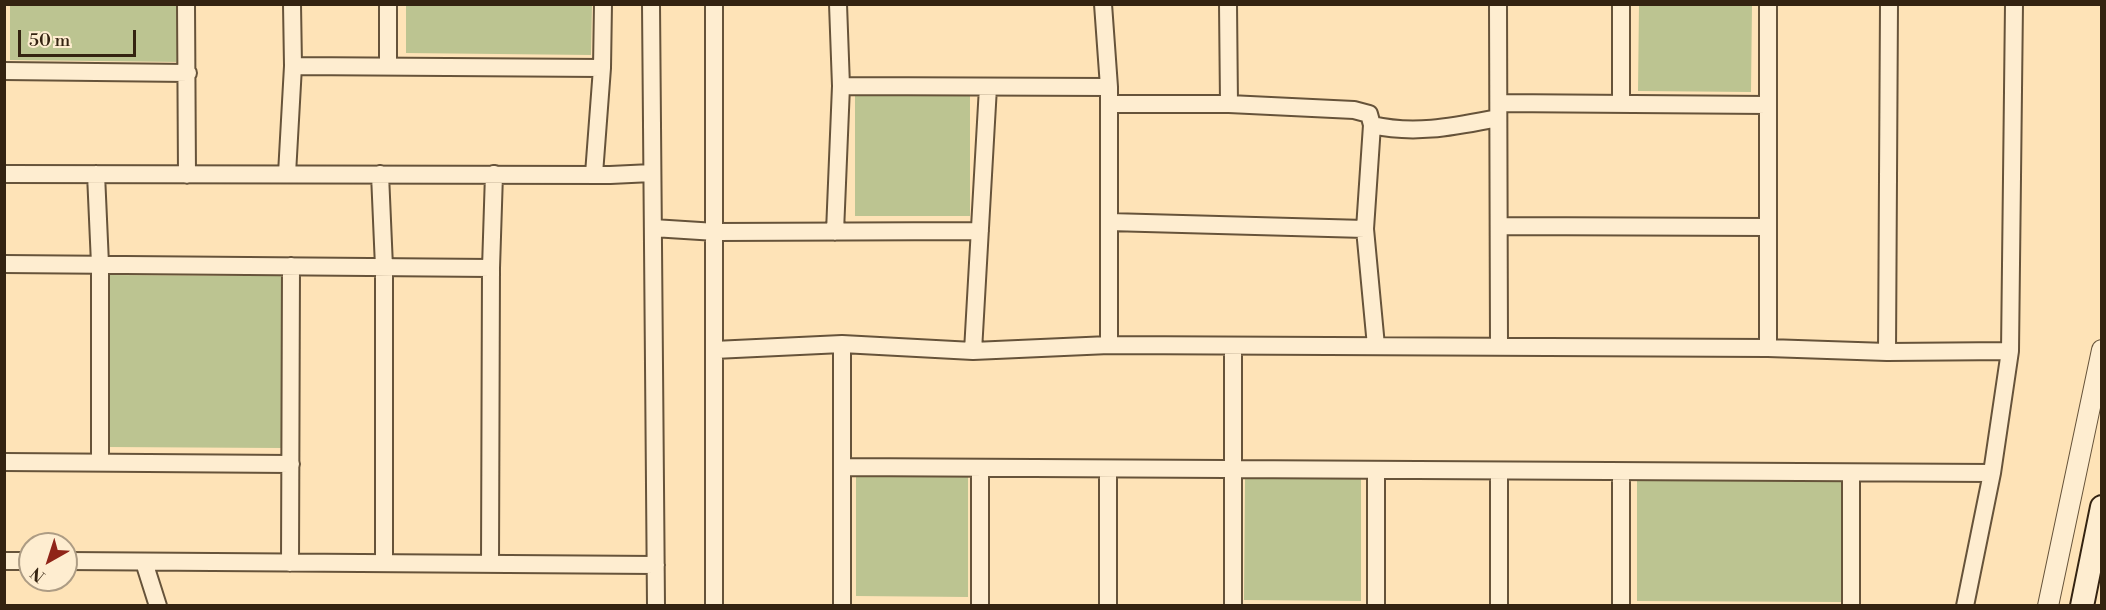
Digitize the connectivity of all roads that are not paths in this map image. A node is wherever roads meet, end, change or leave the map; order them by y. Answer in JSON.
{"nodes":[{"id":1,"x":186,"y":4,"type":"edge"},
{"id":2,"x":292,"y":4,"type":"edge"},
{"id":3,"x":388,"y":4,"type":"edge"},
{"id":4,"x":603,"y":4,"type":"edge"},
{"id":5,"x":651,"y":4,"type":"edge"},
{"id":6,"x":714,"y":4,"type":"edge"},
{"id":7,"x":838,"y":4,"type":"edge"},
{"id":8,"x":1103,"y":4,"type":"edge"},
{"id":9,"x":1228,"y":4,"type":"edge"},
{"id":10,"x":1498,"y":4,"type":"edge"},
{"id":11,"x":1621,"y":4,"type":"edge"},
{"id":12,"x":1768,"y":4,"type":"edge"},
{"id":13,"x":1889,"y":4,"type":"edge"},
{"id":14,"x":2014,"y":4,"type":"edge"},
{"id":15,"x":293,"y":66,"type":"junction"},
{"id":16,"x":388,"y":66,"type":"junction"},
{"id":17,"x":602,"y":68,"type":"junction"},
{"id":18,"x":4,"y":71,"type":"edge"},
{"id":19,"x":188,"y":73,"type":"junction"},
{"id":20,"x":841,"y":86,"type":"junction"},
{"id":21,"x":988,"y":87,"type":"junction"},
{"id":22,"x":1109,"y":95,"type":"junction"},
{"id":23,"x":1229,"y":104,"type":"junction"},
{"id":24,"x":1621,"y":104,"type":"junction"},
{"id":25,"x":1768,"y":105,"type":"junction"},
{"id":26,"x":1498,"y":111,"type":"junction"},
{"id":27,"x":1372,"y":126,"type":"junction"},
{"id":28,"x":652,"y":173,"type":"junction"},
{"id":29,"x":4,"y":174,"type":"edge"},
{"id":30,"x":96,"y":174,"type":"junction"},
{"id":31,"x":287,"y":174,"type":"junction"},
{"id":32,"x":380,"y":174,"type":"junction"},
{"id":33,"x":494,"y":174,"type":"junction"},
{"id":34,"x":594,"y":174,"type":"junction"},
{"id":35,"x":187,"y":175,"type":"junction"},
{"id":36,"x":1109,"y":222,"type":"junction"},
{"id":37,"x":1498,"y":226,"type":"junction"},
{"id":38,"x":1768,"y":227,"type":"junction"},
{"id":39,"x":653,"y":228,"type":"junction"},
{"id":40,"x":1365,"y":229,"type":"junction"},
{"id":41,"x":980,"y":231,"type":"junction"},
{"id":42,"x":716,"y":232,"type":"junction"},
{"id":43,"x":835,"y":232,"type":"junction"},
{"id":44,"x":4,"y":264,"type":"edge"},
{"id":45,"x":100,"y":264,"type":"junction"},
{"id":46,"x":291,"y":266,"type":"junction"},
{"id":47,"x":384,"y":267,"type":"junction"},
{"id":48,"x":491,"y":268,"type":"junction"},
{"id":49,"x":842,"y":344,"type":"junction"},
{"id":50,"x":1109,"y":345,"type":"junction"},
{"id":51,"x":1233,"y":346,"type":"junction"},
{"id":52,"x":1376,"y":346,"type":"junction"},
{"id":53,"x":1499,"y":347,"type":"junction"},
{"id":54,"x":1768,"y":348,"type":"junction"},
{"id":55,"x":714,"y":350,"type":"junction"},
{"id":56,"x":2102,"y":350,"type":"edge"},
{"id":57,"x":974,"y":351,"type":"junction"},
{"id":58,"x":2010,"y":351,"type":"junction"},
{"id":59,"x":1887,"y":352,"type":"junction"},
{"id":60,"x":4,"y":462,"type":"edge"},
{"id":61,"x":100,"y":462,"type":"junction"},
{"id":62,"x":291,"y":464,"type":"junction"},
{"id":63,"x":842,"y":467,"type":"junction"},
{"id":64,"x":980,"y":468,"type":"junction"},
{"id":65,"x":1108,"y":469,"type":"junction"},
{"id":66,"x":1233,"y":470,"type":"junction"},
{"id":67,"x":1376,"y":470,"type":"junction"},
{"id":68,"x":1499,"y":471,"type":"junction"},
{"id":69,"x":1621,"y":471,"type":"junction"},
{"id":70,"x":1851,"y":473,"type":"junction"},
{"id":71,"x":1992,"y":474,"type":"junction"},
{"id":72,"x":2102,"y":507,"type":"edge"},
{"id":73,"x":78,"y":561,"type":"edge"},
{"id":74,"x":144,"y":562,"type":"junction"},
{"id":75,"x":290,"y":562,"type":"junction"},
{"id":76,"x":384,"y":563,"type":"junction"},
{"id":77,"x":490,"y":564,"type":"junction"},
{"id":78,"x":656,"y":565,"type":"junction"},
{"id":79,"x":158,"y":606,"type":"edge"},
{"id":80,"x":656,"y":606,"type":"edge"},
{"id":81,"x":714,"y":606,"type":"edge"},
{"id":82,"x":842,"y":606,"type":"edge"},
{"id":83,"x":980,"y":606,"type":"edge"},
{"id":84,"x":1108,"y":606,"type":"edge"},
{"id":85,"x":1233,"y":606,"type":"edge"},
{"id":86,"x":1376,"y":606,"type":"edge"},
{"id":87,"x":1499,"y":606,"type":"edge"},
{"id":88,"x":1621,"y":606,"type":"edge"},
{"id":89,"x":1851,"y":606,"type":"edge"},
{"id":90,"x":1965,"y":606,"type":"edge"},
{"id":91,"x":2049,"y":606,"type":"edge"},
{"id":92,"x":2082,"y":606,"type":"edge"}],
"edges":[{"from":1,"to":19,"type":"street"},
{"from":2,"to":15,"type":"street"},
{"from":3,"to":16,"type":"street"},
{"from":4,"to":17,"type":"street"},
{"from":5,"to":28,"type":"street"},
{"from":6,"to":42,"type":"street"},
{"from":7,"to":20,"type":"street"},
{"from":8,"to":22,"type":"street"},
{"from":9,"to":23,"type":"street"},
{"from":10,"to":26,"type":"street"},
{"from":11,"to":24,"type":"street"},
{"from":12,"to":25,"type":"street"},
{"from":13,"to":59,"type":"street"},
{"from":14,"to":58,"type":"street"},
{"from":15,"to":16,"type":"street"},
{"from":15,"to":31,"type":"street"},
{"from":16,"to":17,"type":"street"},
{"from":17,"to":34,"type":"street"},
{"from":18,"to":19,"type":"street"},
{"from":19,"to":35,"type":"street"},
{"from":20,"to":21,"type":"street"},
{"from":20,"to":43,"type":"street"},
{"from":21,"to":22,"type":"street"},
{"from":21,"to":41,"type":"street"},
{"from":22,"to":23,"type":"street"},
{"from":22,"to":36,"type":"street"},
{"from":23,"to":27,"type":"street"},
{"from":24,"to":25,"type":"street"},
{"from":24,"to":26,"type":"street"},
{"from":25,"to":38,"type":"street"},
{"from":26,"to":27,"type":"street"},
{"from":26,"to":37,"type":"street"},
{"from":27,"to":40,"type":"street"},
{"from":28,"to":34,"type":"street"},
{"from":28,"to":39,"type":"street"},
{"from":29,"to":30,"type":"street"},
{"from":30,"to":35,"type":"street"},
{"from":30,"to":45,"type":"street"},
{"from":31,"to":32,"type":"street"},
{"from":31,"to":35,"type":"street"},
{"from":32,"to":33,"type":"street"},
{"from":32,"to":47,"type":"street"},
{"from":33,"to":34,"type":"street"},
{"from":33,"to":48,"type":"street"},
{"from":36,"to":40,"type":"street"},
{"from":36,"to":50,"type":"street"},
{"from":37,"to":38,"type":"street"},
{"from":37,"to":53,"type":"street"},
{"from":38,"to":54,"type":"street"},
{"from":39,"to":42,"type":"street"},
{"from":39,"to":78,"type":"street"},
{"from":40,"to":52,"type":"street"},
{"from":41,"to":43,"type":"street"},
{"from":41,"to":57,"type":"street"},
{"from":42,"to":43,"type":"street"},
{"from":42,"to":55,"type":"street"},
{"from":44,"to":45,"type":"street"},
{"from":45,"to":46,"type":"street"},
{"from":45,"to":61,"type":"street"},
{"from":46,"to":47,"type":"street"},
{"from":46,"to":62,"type":"street"},
{"from":47,"to":48,"type":"street"},
{"from":47,"to":76,"type":"street"},
{"from":48,"to":77,"type":"street"},
{"from":49,"to":55,"type":"street"},
{"from":49,"to":57,"type":"street"},
{"from":49,"to":63,"type":"street"},
{"from":50,"to":51,"type":"street"},
{"from":50,"to":57,"type":"street"},
{"from":51,"to":52,"type":"street"},
{"from":51,"to":66,"type":"street"},
{"from":52,"to":53,"type":"street"},
{"from":53,"to":54,"type":"street"},
{"from":54,"to":59,"type":"street"},
{"from":55,"to":81,"type":"street"},
{"from":56,"to":91,"type":"street"},
{"from":58,"to":59,"type":"street"},
{"from":58,"to":71,"type":"street"},
{"from":60,"to":61,"type":"street"},
{"from":61,"to":62,"type":"street"},
{"from":62,"to":75,"type":"street"},
{"from":63,"to":64,"type":"street"},
{"from":63,"to":82,"type":"street"},
{"from":64,"to":65,"type":"street"},
{"from":64,"to":83,"type":"street"},
{"from":65,"to":66,"type":"street"},
{"from":65,"to":84,"type":"street"},
{"from":66,"to":67,"type":"street"},
{"from":66,"to":85,"type":"street"},
{"from":67,"to":68,"type":"street"},
{"from":67,"to":86,"type":"street"},
{"from":68,"to":69,"type":"street"},
{"from":68,"to":87,"type":"street"},
{"from":69,"to":70,"type":"street"},
{"from":69,"to":88,"type":"street"},
{"from":70,"to":71,"type":"street"},
{"from":70,"to":89,"type":"street"},
{"from":71,"to":90,"type":"street"},
{"from":72,"to":92,"type":"main road"},
{"from":73,"to":74,"type":"street"},
{"from":74,"to":75,"type":"street"},
{"from":74,"to":79,"type":"street"},
{"from":75,"to":76,"type":"street"},
{"from":76,"to":77,"type":"street"},
{"from":77,"to":78,"type":"street"},
{"from":78,"to":80,"type":"street"}]}
